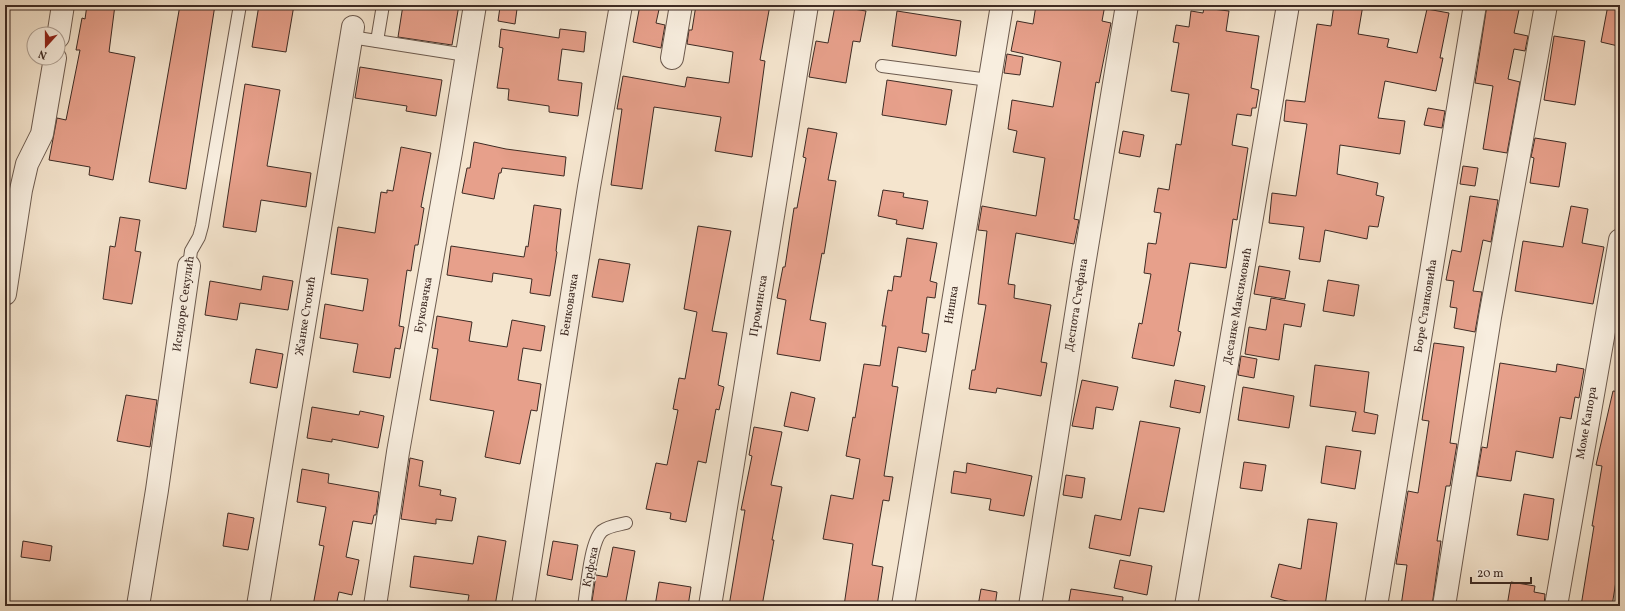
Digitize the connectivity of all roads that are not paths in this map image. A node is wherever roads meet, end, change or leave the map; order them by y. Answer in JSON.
{"nodes":[{"id":1,"x":63,"y":5,"type":"edge"},
{"id":2,"x":240,"y":5,"type":"edge"},
{"id":3,"x":383,"y":5,"type":"edge"},
{"id":4,"x":475,"y":5,"type":"edge"},
{"id":5,"x":621,"y":5,"type":"edge"},
{"id":6,"x":681,"y":5,"type":"edge"},
{"id":7,"x":807,"y":5,"type":"edge"},
{"id":8,"x":1002,"y":5,"type":"edge"},
{"id":9,"x":1127,"y":5,"type":"edge"},
{"id":10,"x":1288,"y":5,"type":"edge"},
{"id":11,"x":1475,"y":5,"type":"edge"},
{"id":12,"x":1546,"y":5,"type":"edge"},
{"id":13,"x":60,"y":26,"type":"edge"},
{"id":14,"x":352,"y":32,"type":"joint"},
{"id":15,"x":377,"y":41,"type":"junction"},
{"id":16,"x":466,"y":55,"type":"junction"},
{"id":17,"x":672,"y":58,"type":"dead end"},
{"id":18,"x":54,"y":66,"type":"edge"},
{"id":19,"x":882,"y":66,"type":"dead end"},
{"id":20,"x":989,"y":80,"type":"junction"},
{"id":21,"x":1620,"y":240,"type":"edge"},
{"id":22,"x":189,"y":266,"type":"joint"},
{"id":23,"x":5,"y":294,"type":"edge"},
{"id":24,"x":626,"y":523,"type":"dead end"},
{"id":25,"x":138,"y":606,"type":"edge"},
{"id":26,"x":258,"y":606,"type":"edge"},
{"id":27,"x":376,"y":606,"type":"edge"},
{"id":28,"x":523,"y":606,"type":"edge"},
{"id":29,"x":584,"y":606,"type":"edge"},
{"id":30,"x":710,"y":606,"type":"edge"},
{"id":31,"x":903,"y":606,"type":"edge"},
{"id":32,"x":1030,"y":606,"type":"edge"},
{"id":33,"x":1186,"y":606,"type":"edge"},
{"id":34,"x":1376,"y":606,"type":"edge"},
{"id":35,"x":1444,"y":606,"type":"edge"},
{"id":36,"x":1556,"y":606,"type":"edge"}],
"edges":[{"from":1,"to":13,"type":"street"},
{"from":2,"to":22,"type":"lane","name":"Исидоре Секулић"},
{"from":3,"to":15,"type":"lane"},
{"from":4,"to":16,"type":"street","name":"Буковачка"},
{"from":5,"to":28,"type":"street","name":"Бенковачка"},
{"from":6,"to":17,"type":"street"},
{"from":7,"to":30,"type":"street","name":"Проминска"},
{"from":8,"to":20,"type":"street","name":"Нишка"},
{"from":9,"to":32,"type":"street","name":"Деспота Стефана"},
{"from":10,"to":33,"type":"street","name":"Десанке Максимовић"},
{"from":11,"to":34,"type":"street","name":"Боре Станковића"},
{"from":12,"to":35,"type":"street"},
{"from":14,"to":15,"type":"lane"},
{"from":14,"to":26,"type":"street","name":"Жанке Стокић"},
{"from":15,"to":16,"type":"lane"},
{"from":16,"to":27,"type":"street","name":"Буковачка"},
{"from":18,"to":23,"type":"street"},
{"from":19,"to":20,"type":"lane"},
{"from":20,"to":31,"type":"street","name":"Нишка"},
{"from":21,"to":36,"type":"street","name":"Моме Капора"},
{"from":22,"to":25,"type":"street","name":"Исидоре Секулић"},
{"from":24,"to":29,"type":"lane","name":"Крфска"}]}
